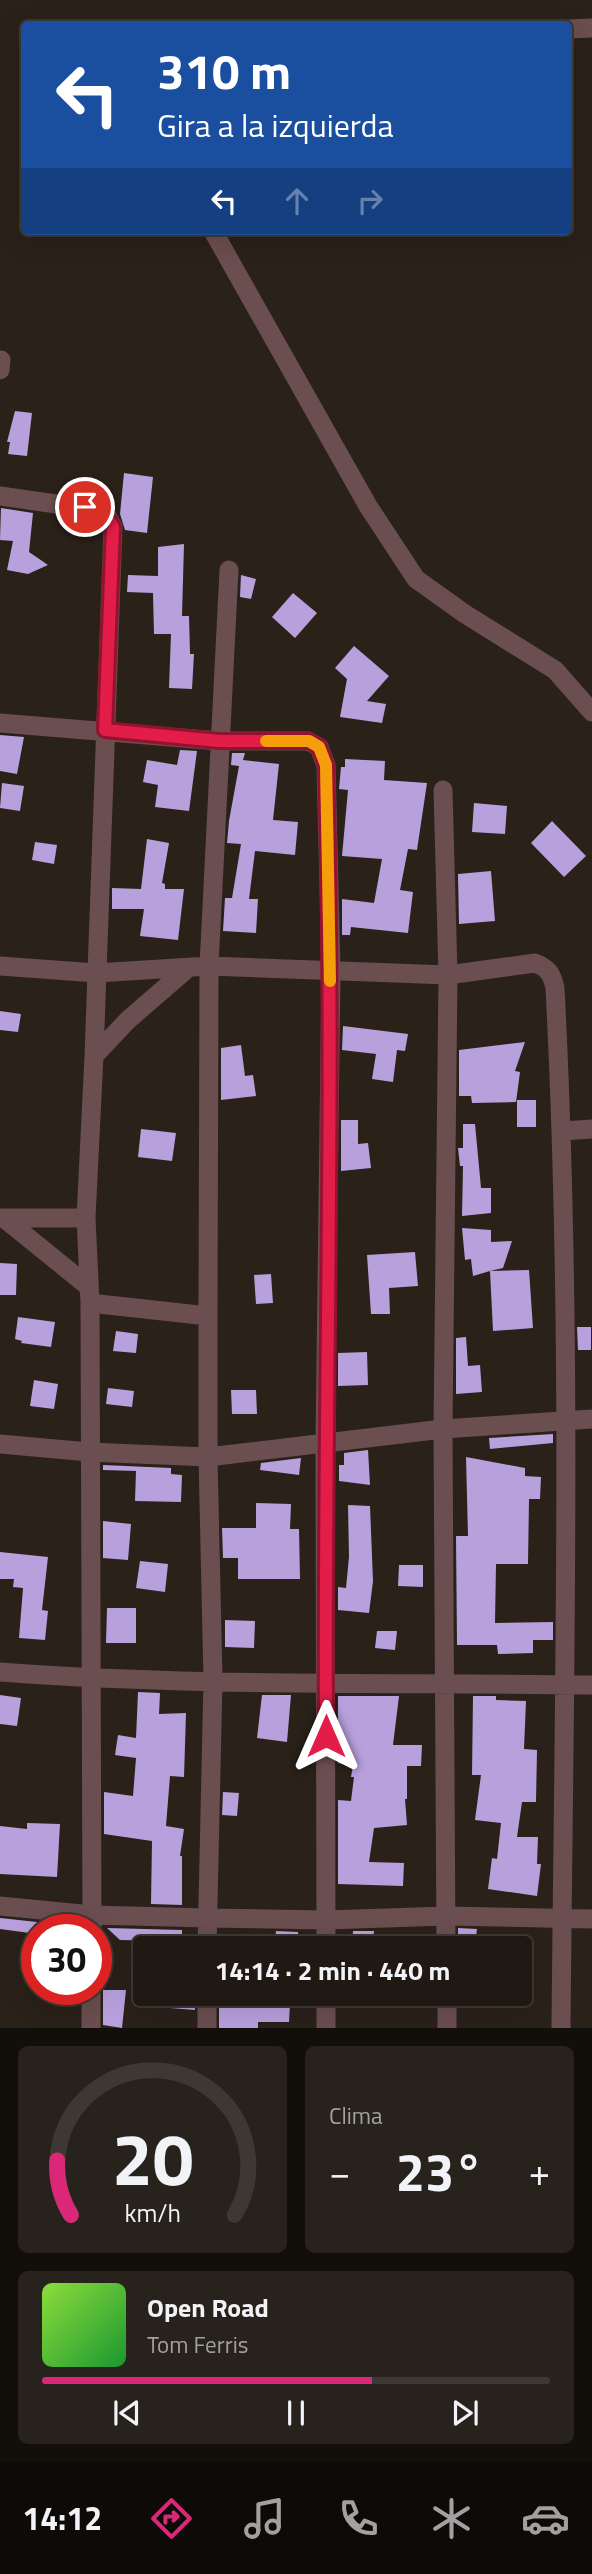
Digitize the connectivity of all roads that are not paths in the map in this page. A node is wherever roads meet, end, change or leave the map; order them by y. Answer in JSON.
{"nodes":[{"id":1,"x":592,"y":28,"type":"edge"},
{"id":2,"x":572,"y":29,"type":"edge"},
{"id":3,"x":215,"y":235,"type":"edge"},
{"id":4,"x":1,"y":360,"type":"edge"},
{"id":5,"x":0,"y":370,"type":"edge"},
{"id":6,"x":0,"y":496,"type":"edge"},
{"id":7,"x":229,"y":570,"type":"dead end"},
{"id":8,"x":592,"y":712,"type":"edge"},
{"id":9,"x":0,"y":723,"type":"edge"},
{"id":10,"x":105,"y":730,"type":"junction"},
{"id":11,"x":219,"y":741,"type":"junction"},
{"id":12,"x":443,"y":790,"type":"dead end"},
{"id":13,"x":0,"y":966,"type":"edge"},
{"id":14,"x":209,"y":966,"type":"junction"},
{"id":15,"x":188,"y":968,"type":"junction"},
{"id":16,"x":331,"y":970,"type":"junction"},
{"id":17,"x":96,"y":972,"type":"junction"},
{"id":18,"x":448,"y":975,"type":"junction"},
{"id":19,"x":94,"y":1056,"type":"junction"},
{"id":20,"x":592,"y":1129,"type":"edge"},
{"id":21,"x":562,"y":1131,"type":"junction"},
{"id":22,"x":86,"y":1218,"type":"junction"},
{"id":23,"x":3,"y":1219,"type":"edge"},
{"id":24,"x":90,"y":1295,"type":"junction"},
{"id":25,"x":208,"y":1316,"type":"junction"},
{"id":26,"x":592,"y":1419,"type":"edge"},
{"id":27,"x":565,"y":1420,"type":"junction"},
{"id":28,"x":443,"y":1429,"type":"junction"},
{"id":29,"x":0,"y":1444,"type":"edge"},
{"id":30,"x":325,"y":1444,"type":"junction"},
{"id":31,"x":89,"y":1452,"type":"junction"},
{"id":32,"x":208,"y":1457,"type":"junction"},
{"id":33,"x":0,"y":1672,"type":"edge"},
{"id":34,"x":92,"y":1679,"type":"junction"},
{"id":35,"x":213,"y":1680,"type":"junction"},
{"id":36,"x":326,"y":1684,"type":"junction"},
{"id":37,"x":444,"y":1684,"type":"junction"},
{"id":38,"x":566,"y":1684,"type":"junction"},
{"id":39,"x":592,"y":1685,"type":"edge"},
{"id":40,"x":0,"y":1906,"type":"edge"},
{"id":41,"x":46,"y":1914,"type":"edge"},
{"id":42,"x":92,"y":1914,"type":"edge"},
{"id":43,"x":446,"y":1916,"type":"junction"},
{"id":44,"x":207,"y":1918,"type":"junction"},
{"id":45,"x":562,"y":1919,"type":"junction"},
{"id":46,"x":592,"y":1919,"type":"edge"},
{"id":47,"x":326,"y":1920,"type":"junction"},
{"id":48,"x":112,"y":1921,"type":"edge"},
{"id":49,"x":207,"y":1936,"type":"edge"},
{"id":50,"x":326,"y":1936,"type":"edge"},
{"id":51,"x":446,"y":1936,"type":"edge"},
{"id":52,"x":91,"y":2005,"type":"edge"},
{"id":53,"x":207,"y":2006,"type":"edge"},
{"id":54,"x":326,"y":2006,"type":"edge"},
{"id":55,"x":447,"y":2006,"type":"edge"},
{"id":56,"x":91,"y":2028,"type":"edge"},
{"id":57,"x":207,"y":2028,"type":"edge"},
{"id":58,"x":326,"y":2028,"type":"edge"},
{"id":59,"x":447,"y":2028,"type":"edge"},
{"id":60,"x":561,"y":2028,"type":"edge"}],
"edges":[{"from":1,"to":2,"type":"street"},
{"from":3,"to":8,"type":"street"},
{"from":4,"to":5,"type":"street"},
{"from":6,"to":10,"type":"street"},
{"from":7,"to":11,"type":"street"},
{"from":9,"to":10,"type":"street"},
{"from":10,"to":11,"type":"street"},
{"from":10,"to":17,"type":"street"},
{"from":11,"to":14,"type":"street"},
{"from":11,"to":16,"type":"street"},
{"from":12,"to":18,"type":"street"},
{"from":13,"to":17,"type":"street"},
{"from":14,"to":15,"type":"street"},
{"from":14,"to":16,"type":"street"},
{"from":14,"to":25,"type":"street"},
{"from":15,"to":17,"type":"street"},
{"from":15,"to":19,"type":"street"},
{"from":16,"to":18,"type":"street"},
{"from":16,"to":30,"type":"street"},
{"from":17,"to":19,"type":"street"},
{"from":18,"to":21,"type":"street"},
{"from":18,"to":28,"type":"street"},
{"from":19,"to":22,"type":"street"},
{"from":20,"to":21,"type":"street"},
{"from":21,"to":27,"type":"street"},
{"from":22,"to":23,"type":"street"},
{"from":22,"to":24,"type":"street"},
{"from":23,"to":24,"type":"street"},
{"from":24,"to":25,"type":"street"},
{"from":24,"to":31,"type":"street"},
{"from":25,"to":32,"type":"street"},
{"from":26,"to":27,"type":"street"},
{"from":27,"to":28,"type":"street"},
{"from":27,"to":38,"type":"street"},
{"from":28,"to":30,"type":"street"},
{"from":28,"to":37,"type":"street"},
{"from":29,"to":31,"type":"street"},
{"from":30,"to":32,"type":"street"},
{"from":30,"to":36,"type":"street"},
{"from":31,"to":32,"type":"street"},
{"from":31,"to":34,"type":"street"},
{"from":32,"to":35,"type":"street"},
{"from":33,"to":34,"type":"street"},
{"from":34,"to":35,"type":"street"},
{"from":34,"to":42,"type":"street"},
{"from":35,"to":36,"type":"street"},
{"from":35,"to":44,"type":"street"},
{"from":36,"to":37,"type":"street"},
{"from":36,"to":47,"type":"street"},
{"from":37,"to":38,"type":"street"},
{"from":37,"to":43,"type":"street"},
{"from":38,"to":39,"type":"street"},
{"from":38,"to":45,"type":"street"},
{"from":40,"to":41,"type":"street"},
{"from":43,"to":45,"type":"street"},
{"from":43,"to":47,"type":"street"},
{"from":43,"to":51,"type":"street"},
{"from":44,"to":47,"type":"street"},
{"from":44,"to":48,"type":"street"},
{"from":44,"to":49,"type":"street"},
{"from":45,"to":46,"type":"street"},
{"from":45,"to":60,"type":"street"},
{"from":47,"to":50,"type":"street"},
{"from":52,"to":56,"type":"street"},
{"from":53,"to":57,"type":"street"},
{"from":54,"to":58,"type":"street"},
{"from":55,"to":59,"type":"street"}]}
